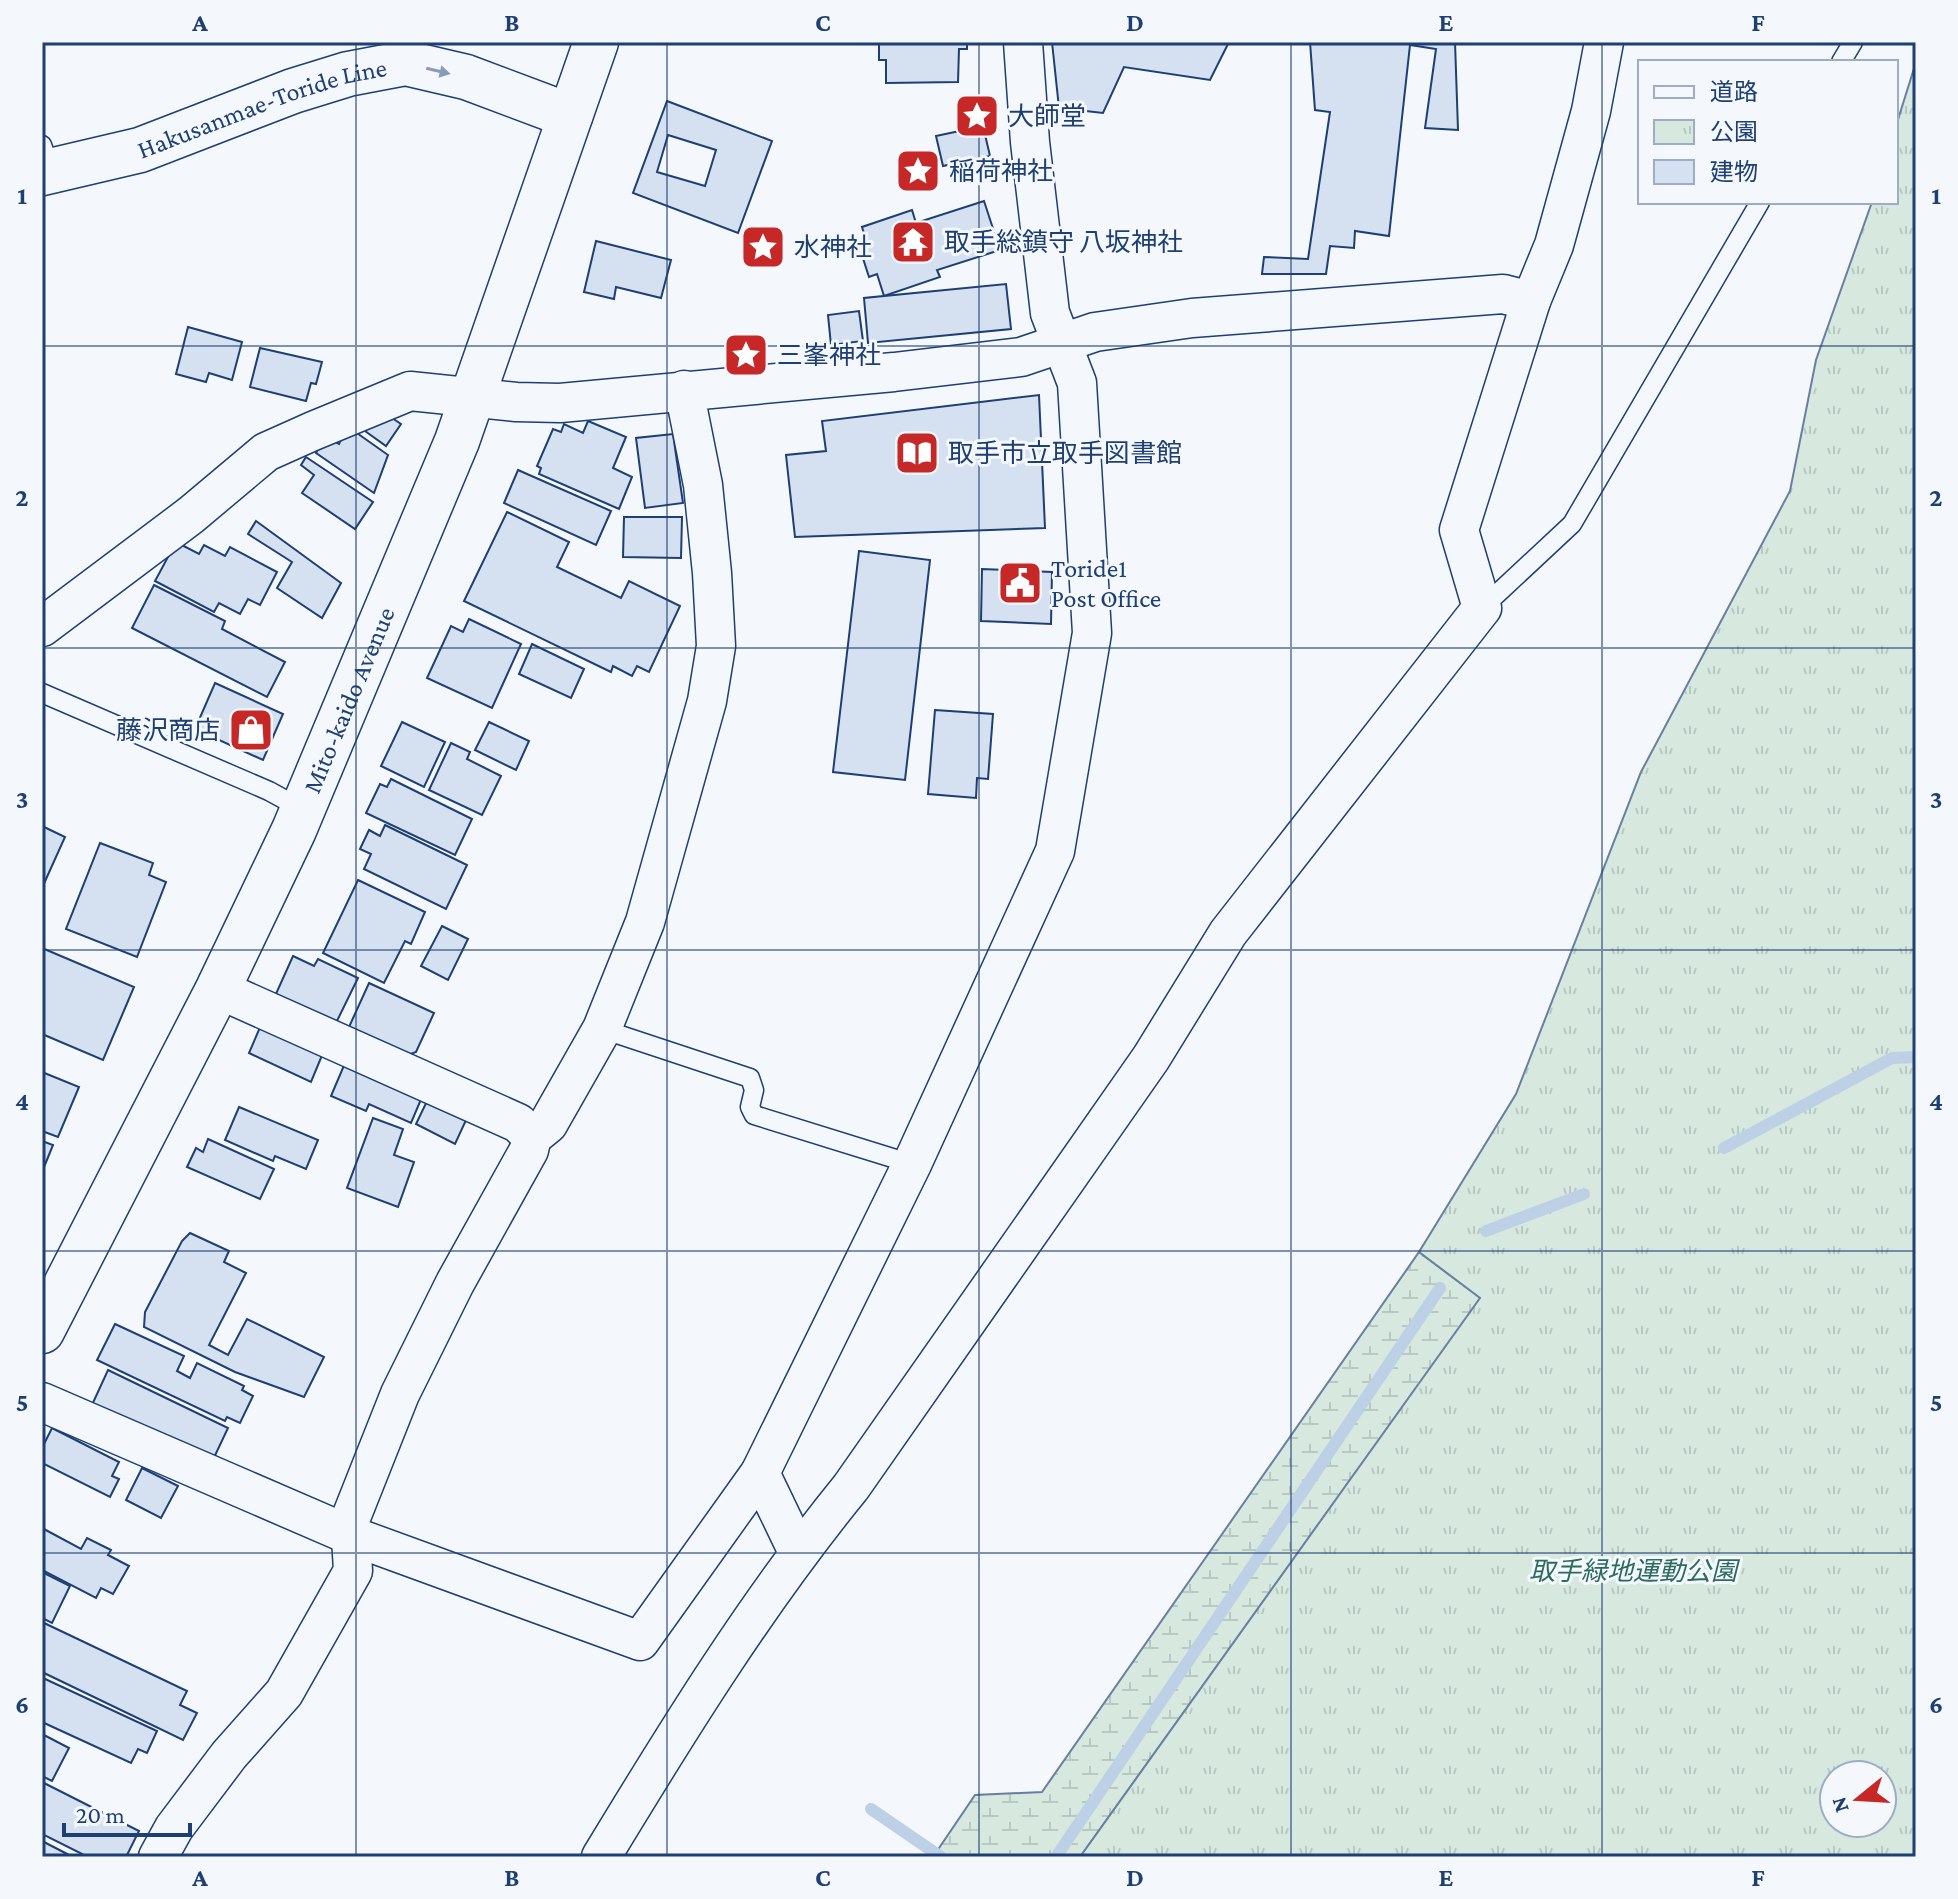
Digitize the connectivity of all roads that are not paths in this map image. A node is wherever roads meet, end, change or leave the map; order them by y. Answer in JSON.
{"nodes":[{"id":1,"x":596,"y":42,"type":"edge"},
{"id":2,"x":1023,"y":42,"type":"edge"},
{"id":3,"x":1604,"y":42,"type":"edge"},
{"id":4,"x":1853,"y":42,"type":"edge"},
{"id":5,"x":1842,"y":60,"type":"edge"},
{"id":6,"x":570,"y":116,"type":"junction"},
{"id":7,"x":45,"y":163,"type":"edge"},
{"id":8,"x":1759,"y":204,"type":"edge"},
{"id":9,"x":1531,"y":301,"type":"junction"},
{"id":10,"x":1063,"y":344,"type":"junction"},
{"id":11,"x":684,"y":390,"type":"junction"},
{"id":12,"x":473,"y":397,"type":"junction"},
{"id":13,"x":1482,"y":608,"type":"junction"},
{"id":14,"x":42,"y":627,"type":"edge"},
{"id":15,"x":42,"y":693,"type":"edge"},
{"id":16,"x":303,"y":809,"type":"junction"},
{"id":17,"x":218,"y":989,"type":"junction"},
{"id":18,"x":602,"y":1029,"type":"junction"},
{"id":19,"x":532,"y":1137,"type":"junction"},
{"id":20,"x":912,"y":1164,"type":"junction"},
{"id":21,"x":42,"y":1331,"type":"edge"},
{"id":22,"x":42,"y":1402,"type":"edge"},
{"id":23,"x":760,"y":1473,"type":"junction"},
{"id":24,"x":352,"y":1536,"type":"junction"},
{"id":25,"x":798,"y":1552,"type":"junction"},
{"id":26,"x":158,"y":1857,"type":"edge"},
{"id":27,"x":601,"y":1857,"type":"edge"}],
"edges":[{"from":1,"to":6,"type":"main road","name":"Mito-kaido Avenue"},
{"from":2,"to":10,"type":"street"},
{"from":3,"to":9,"type":"street"},
{"from":4,"to":5,"type":"lane"},
{"from":7,"to":6,"type":"main road","name":"Hakusanmae-Toride Line","one_way":true},
{"from":6,"to":12,"type":"main road","name":"Mito-kaido Avenue"},
{"from":8,"to":13,"type":"lane"},
{"from":9,"to":10,"type":"street"},
{"from":9,"to":13,"type":"street"},
{"from":10,"to":11,"type":"street"},
{"from":10,"to":20,"type":"street"},
{"from":11,"to":12,"type":"street"},
{"from":11,"to":18,"type":"street"},
{"from":12,"to":14,"type":"street"},
{"from":12,"to":16,"type":"main road","name":"Mito-kaido Avenue"},
{"from":13,"to":25,"type":"street"},
{"from":15,"to":16,"type":"lane"},
{"from":16,"to":17,"type":"main road","name":"Mito-kaido Avenue"},
{"from":17,"to":19,"type":"street"},
{"from":17,"to":21,"type":"main road","name":"Mito-kaido Avenue"},
{"from":18,"to":19,"type":"street"},
{"from":18,"to":20,"type":"lane"},
{"from":19,"to":24,"type":"street"},
{"from":20,"to":23,"type":"street"},
{"from":22,"to":24,"type":"street"},
{"from":23,"to":24,"type":"street"},
{"from":23,"to":25,"type":"street"},
{"from":24,"to":26,"type":"street"},
{"from":25,"to":27,"type":"street"}]}
